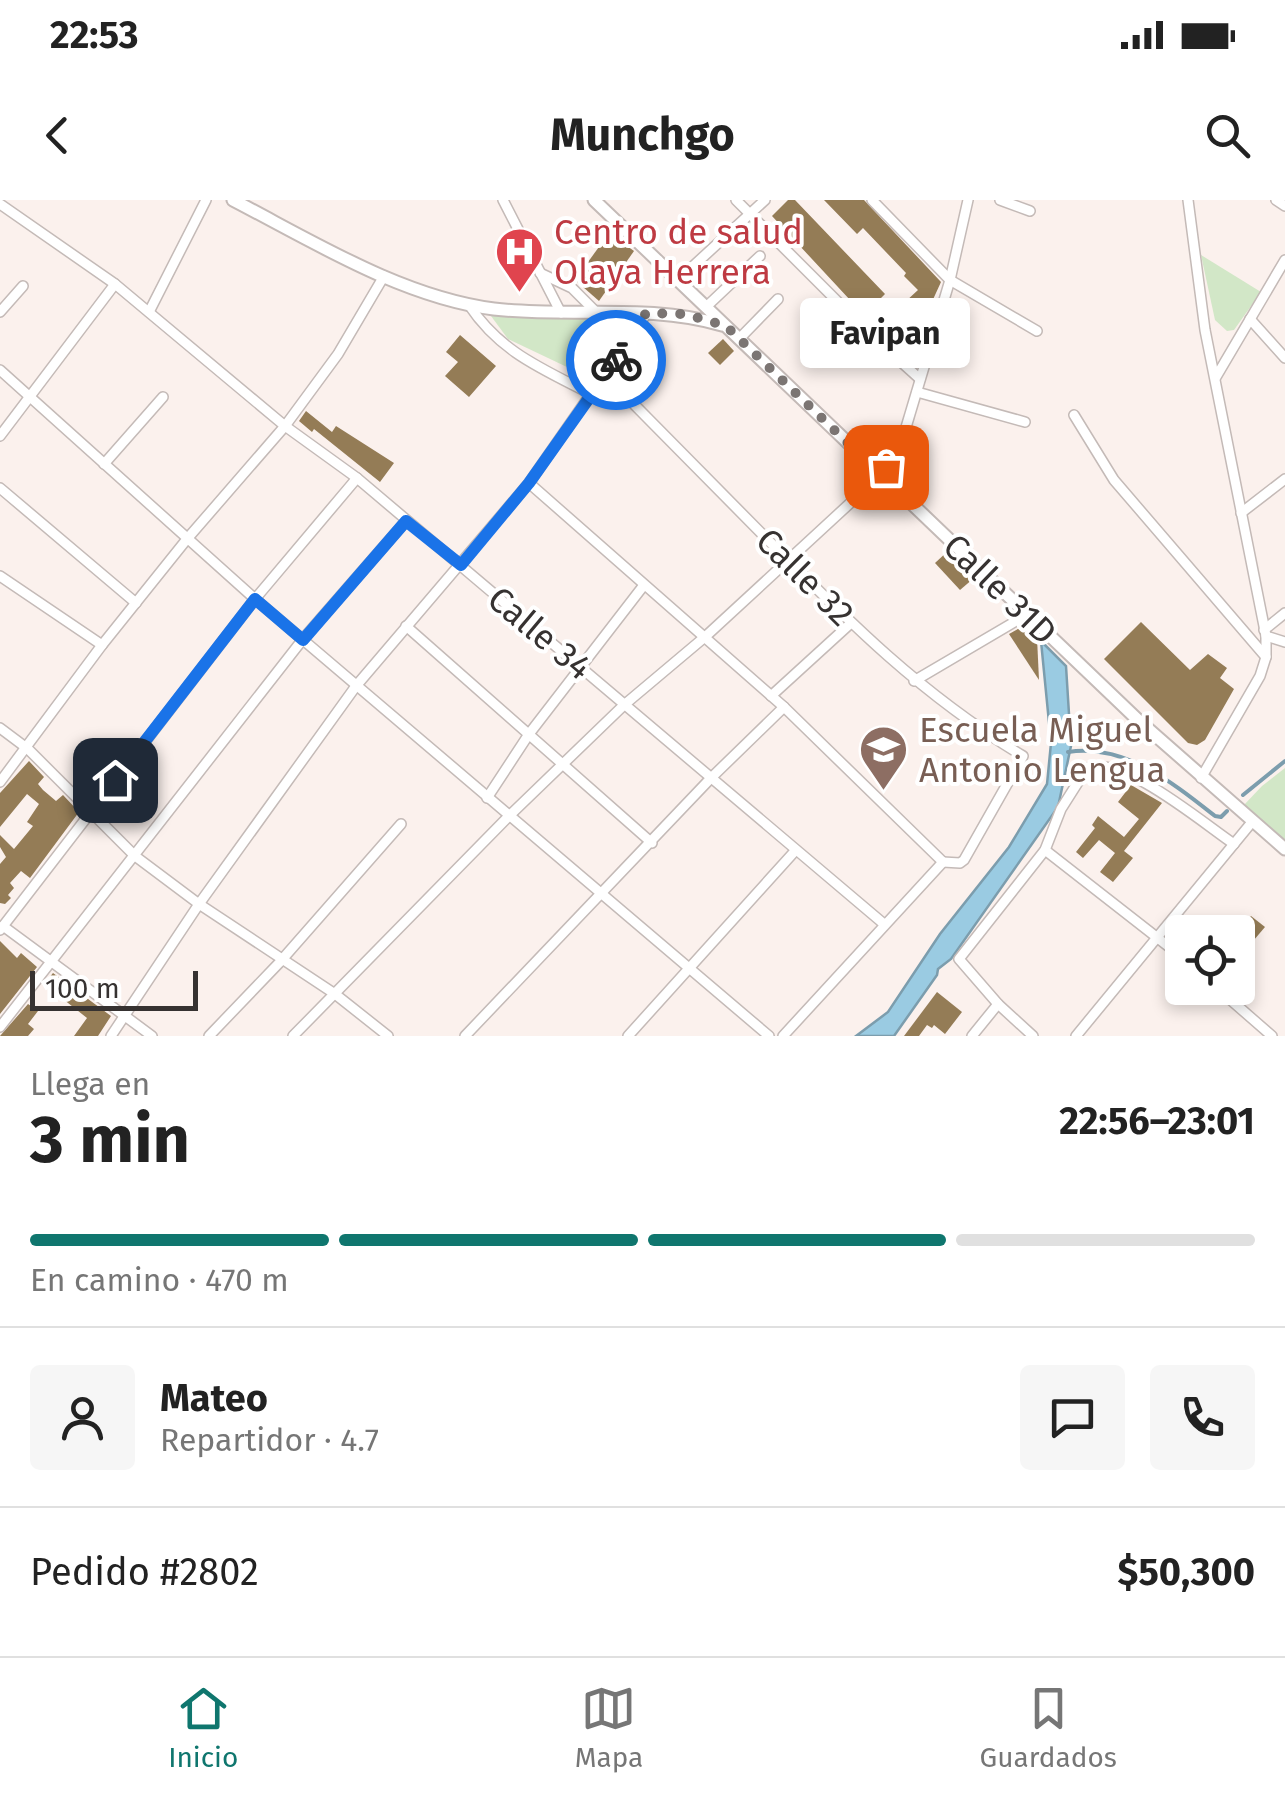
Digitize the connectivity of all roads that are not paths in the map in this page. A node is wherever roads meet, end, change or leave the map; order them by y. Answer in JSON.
{"nodes":[{"id":1,"x":206,"y":200,"type":"edge"},
{"id":2,"x":232,"y":200,"type":"edge"},
{"id":3,"x":503,"y":200,"type":"edge"},
{"id":4,"x":594,"y":200,"type":"edge"},
{"id":5,"x":736,"y":200,"type":"edge"},
{"id":6,"x":765,"y":200,"type":"edge"},
{"id":7,"x":872,"y":200,"type":"edge"},
{"id":8,"x":968,"y":200,"type":"edge"},
{"id":9,"x":1000,"y":200,"type":"edge"},
{"id":10,"x":1188,"y":200,"type":"edge"},
{"id":11,"x":1276,"y":200,"type":"edge"},
{"id":12,"x":0,"y":204,"type":"edge"},
{"id":13,"x":1285,"y":206,"type":"edge"},
{"id":14,"x":1030,"y":211,"type":"dead end"},
{"id":15,"x":750,"y":214,"type":"junction"},
{"id":16,"x":760,"y":256,"type":"dead end"},
{"id":17,"x":1285,"y":260,"type":"edge"},
{"id":18,"x":540,"y":273,"type":"junction"},
{"id":19,"x":384,"y":276,"type":"junction"},
{"id":20,"x":678,"y":280,"type":"junction"},
{"id":21,"x":950,"y":280,"type":"junction"},
{"id":22,"x":115,"y":284,"type":"junction"},
{"id":23,"x":23,"y":286,"type":"dead end"},
{"id":24,"x":778,"y":299,"type":"dead end"},
{"id":25,"x":469,"y":305,"type":"junction"},
{"id":26,"x":706,"y":307,"type":"junction"},
{"id":27,"x":0,"y":312,"type":"edge"},
{"id":28,"x":149,"y":312,"type":"junction"},
{"id":29,"x":597,"y":313,"type":"junction"},
{"id":30,"x":646,"y":313,"type":"junction"},
{"id":31,"x":562,"y":314,"type":"junction"},
{"id":32,"x":1250,"y":319,"type":"junction"},
{"id":33,"x":726,"y":326,"type":"junction"},
{"id":34,"x":1037,"y":332,"type":"dead end"},
{"id":35,"x":739,"y":338,"type":"junction"},
{"id":36,"x":1285,"y":358,"type":"edge"},
{"id":37,"x":0,"y":370,"type":"edge"},
{"id":38,"x":606,"y":375,"type":"junction"},
{"id":39,"x":1216,"y":377,"type":"junction"},
{"id":40,"x":920,"y":379,"type":"junction"},
{"id":41,"x":917,"y":392,"type":"junction"},
{"id":42,"x":593,"y":395,"type":"junction"},
{"id":43,"x":29,"y":396,"type":"junction"},
{"id":44,"x":164,"y":397,"type":"dead end"},
{"id":45,"x":1074,"y":416,"type":"dead end"},
{"id":46,"x":1025,"y":422,"type":"dead end"},
{"id":47,"x":285,"y":426,"type":"junction"},
{"id":48,"x":0,"y":436,"type":"edge"},
{"id":49,"x":104,"y":464,"type":"junction"},
{"id":50,"x":357,"y":478,"type":"junction"},
{"id":51,"x":877,"y":479,"type":"junction"},
{"id":52,"x":1285,"y":479,"type":"edge"},
{"id":53,"x":529,"y":483,"type":"junction"},
{"id":54,"x":0,"y":488,"type":"edge"},
{"id":55,"x":1242,"y":513,"type":"junction"},
{"id":56,"x":406,"y":521,"type":"junction"},
{"id":57,"x":187,"y":538,"type":"junction"},
{"id":58,"x":787,"y":559,"type":"junction"},
{"id":59,"x":461,"y":565,"type":"junction"},
{"id":60,"x":0,"y":576,"type":"edge"},
{"id":61,"x":644,"y":586,"type":"junction"},
{"id":62,"x":255,"y":599,"type":"junction"},
{"id":63,"x":136,"y":603,"type":"junction"},
{"id":64,"x":1028,"y":614,"type":"junction"},
{"id":65,"x":1285,"y":614,"type":"edge"},
{"id":66,"x":851,"y":623,"type":"junction"},
{"id":67,"x":406,"y":626,"type":"junction"},
{"id":68,"x":1265,"y":633,"type":"junction"},
{"id":69,"x":706,"y":636,"type":"junction"},
{"id":70,"x":303,"y":640,"type":"junction"},
{"id":71,"x":1285,"y":642,"type":"edge"},
{"id":72,"x":102,"y":646,"type":"junction"},
{"id":73,"x":1266,"y":657,"type":"junction"},
{"id":74,"x":580,"y":665,"type":"junction"},
{"id":75,"x":914,"y":681,"type":"junction"},
{"id":76,"x":356,"y":686,"type":"junction"},
{"id":77,"x":771,"y":696,"type":"junction"},
{"id":78,"x":624,"y":705,"type":"junction"},
{"id":79,"x":784,"y":708,"type":"junction"},
{"id":80,"x":0,"y":728,"type":"edge"},
{"id":81,"x":529,"y":734,"type":"junction"},
{"id":82,"x":28,"y":749,"type":"junction"},
{"id":83,"x":562,"y":765,"type":"junction"},
{"id":84,"x":711,"y":778,"type":"junction"},
{"id":85,"x":1202,"y":778,"type":"junction"},
{"id":86,"x":0,"y":782,"type":"edge"},
{"id":87,"x":487,"y":798,"type":"junction"},
{"id":88,"x":92,"y":810,"type":"junction"},
{"id":89,"x":508,"y":816,"type":"junction"},
{"id":90,"x":1252,"y":822,"type":"junction"},
{"id":91,"x":401,"y":824,"type":"dead end"},
{"id":92,"x":652,"y":843,"type":"junction"},
{"id":93,"x":1234,"y":844,"type":"junction"},
{"id":94,"x":1285,"y":849,"type":"edge"},
{"id":95,"x":1046,"y":850,"type":"junction"},
{"id":96,"x":796,"y":852,"type":"junction"},
{"id":97,"x":135,"y":856,"type":"junction"},
{"id":98,"x":943,"y":862,"type":"junction"},
{"id":99,"x":602,"y":894,"type":"junction"},
{"id":100,"x":199,"y":904,"type":"junction"},
{"id":101,"x":884,"y":924,"type":"junction"},
{"id":102,"x":2,"y":928,"type":"edge"},
{"id":103,"x":1158,"y":936,"type":"junction"},
{"id":104,"x":1165,"y":942,"type":"edge"},
{"id":105,"x":283,"y":958,"type":"junction"},
{"id":106,"x":51,"y":964,"type":"junction"},
{"id":107,"x":692,"y":969,"type":"junction"},
{"id":108,"x":335,"y":994,"type":"junction"},
{"id":109,"x":998,"y":1004,"type":"junction"},
{"id":110,"x":1236,"y":1005,"type":"edge"},
{"id":111,"x":125,"y":1014,"type":"junction"},
{"id":112,"x":0,"y":1027,"type":"edge"},
{"id":113,"x":111,"y":1036,"type":"edge"},
{"id":114,"x":152,"y":1036,"type":"edge"},
{"id":115,"x":208,"y":1036,"type":"edge"},
{"id":116,"x":293,"y":1036,"type":"edge"},
{"id":117,"x":388,"y":1036,"type":"edge"},
{"id":118,"x":466,"y":1036,"type":"edge"},
{"id":119,"x":628,"y":1036,"type":"edge"},
{"id":120,"x":769,"y":1036,"type":"edge"},
{"id":121,"x":783,"y":1036,"type":"edge"},
{"id":122,"x":972,"y":1036,"type":"edge"},
{"id":123,"x":1033,"y":1036,"type":"edge"},
{"id":124,"x":1076,"y":1036,"type":"edge"},
{"id":125,"x":1272,"y":1036,"type":"edge"}],
"edges":[{"from":1,"to":28,"type":"street"},
{"from":2,"to":19,"type":"street"},
{"from":3,"to":18,"type":"street"},
{"from":4,"to":20,"type":"street","name":"Calle 31D"},
{"from":5,"to":15,"type":"street"},
{"from":6,"to":15,"type":"street"},
{"from":7,"to":21,"type":"street"},
{"from":8,"to":21,"type":"street"},
{"from":9,"to":14,"type":"street"},
{"from":10,"to":39,"type":"street"},
{"from":11,"to":13,"type":"street"},
{"from":12,"to":22,"type":"street","name":"Calle 34"},
{"from":15,"to":20,"type":"street"},
{"from":15,"to":40,"type":"street"},
{"from":16,"to":26,"type":"street"},
{"from":17,"to":32,"type":"street"},
{"from":18,"to":29,"type":"street"},
{"from":18,"to":31,"type":"street"},
{"from":19,"to":25,"type":"street"},
{"from":19,"to":47,"type":"street"},
{"from":20,"to":26,"type":"street","name":"Calle 31D"},
{"from":21,"to":34,"type":"street"},
{"from":21,"to":40,"type":"street"},
{"from":22,"to":28,"type":"street","name":"Calle 34"},
{"from":22,"to":43,"type":"street"},
{"from":23,"to":27,"type":"street"},
{"from":24,"to":35,"type":"street"},
{"from":25,"to":31,"type":"street"},
{"from":25,"to":42,"type":"street"},
{"from":26,"to":33,"type":"street","name":"Calle 31D"},
{"from":28,"to":47,"type":"street","name":"Calle 34"},
{"from":29,"to":30,"type":"street"},
{"from":29,"to":31,"type":"street"},
{"from":30,"to":33,"type":"street"},
{"from":30,"to":38,"type":"street"},
{"from":32,"to":36,"type":"street"},
{"from":32,"to":39,"type":"street"},
{"from":33,"to":35,"type":"street","name":"Calle 31D"},
{"from":35,"to":51,"type":"street","name":"Calle 31D"},
{"from":37,"to":43,"type":"street"},
{"from":38,"to":42,"type":"street"},
{"from":38,"to":58,"type":"street","name":"Calle 32"},
{"from":39,"to":55,"type":"street"},
{"from":40,"to":41,"type":"street"},
{"from":41,"to":46,"type":"street"},
{"from":41,"to":51,"type":"street"},
{"from":42,"to":53,"type":"street"},
{"from":43,"to":48,"type":"street"},
{"from":43,"to":49,"type":"street"},
{"from":44,"to":49,"type":"street"},
{"from":45,"to":73,"type":"street"},
{"from":47,"to":50,"type":"street","name":"Calle 34"},
{"from":47,"to":57,"type":"street"},
{"from":49,"to":57,"type":"street"},
{"from":50,"to":56,"type":"street","name":"Calle 34"},
{"from":50,"to":62,"type":"street"},
{"from":51,"to":58,"type":"street"},
{"from":51,"to":64,"type":"street","name":"Calle 31D"},
{"from":52,"to":55,"type":"street"},
{"from":53,"to":59,"type":"street"},
{"from":53,"to":61,"type":"street"},
{"from":54,"to":63,"type":"street"},
{"from":55,"to":68,"type":"street"},
{"from":56,"to":59,"type":"street","name":"Calle 34"},
{"from":56,"to":70,"type":"street"},
{"from":57,"to":62,"type":"street"},
{"from":57,"to":63,"type":"street"},
{"from":58,"to":66,"type":"street","name":"Calle 32"},
{"from":58,"to":69,"type":"street"},
{"from":59,"to":67,"type":"street"},
{"from":59,"to":74,"type":"street","name":"Calle 34"},
{"from":60,"to":72,"type":"street"},
{"from":61,"to":69,"type":"street"},
{"from":61,"to":74,"type":"street"},
{"from":62,"to":70,"type":"street"},
{"from":62,"to":88,"type":"street"},
{"from":63,"to":72,"type":"street"},
{"from":64,"to":75,"type":"street"},
{"from":64,"to":85,"type":"street","name":"Calle 31D"},
{"from":65,"to":68,"type":"street"},
{"from":66,"to":75,"type":"street","name":"Calle 32"},
{"from":66,"to":77,"type":"street"},
{"from":67,"to":76,"type":"street"},
{"from":67,"to":81,"type":"street"},
{"from":68,"to":71,"type":"street"},
{"from":68,"to":73,"type":"street"},
{"from":69,"to":77,"type":"street"},
{"from":69,"to":78,"type":"street"},
{"from":70,"to":76,"type":"street"},
{"from":70,"to":97,"type":"street"},
{"from":72,"to":82,"type":"street"},
{"from":73,"to":85,"type":"street"},
{"from":74,"to":78,"type":"street","name":"Calle 34"},
{"from":74,"to":81,"type":"street"},
{"from":75,"to":98,"type":"street","name":"Calle 32"},
{"from":76,"to":87,"type":"street"},
{"from":76,"to":100,"type":"street"},
{"from":77,"to":79,"type":"street"},
{"from":78,"to":83,"type":"street"},
{"from":78,"to":84,"type":"street","name":"Calle 34"},
{"from":79,"to":84,"type":"street"},
{"from":79,"to":98,"type":"street"},
{"from":80,"to":82,"type":"street"},
{"from":81,"to":83,"type":"street"},
{"from":81,"to":87,"type":"street"},
{"from":82,"to":86,"type":"street"},
{"from":82,"to":88,"type":"street"},
{"from":83,"to":89,"type":"street"},
{"from":83,"to":92,"type":"street"},
{"from":84,"to":92,"type":"street"},
{"from":84,"to":96,"type":"street","name":"Calle 34"},
{"from":85,"to":90,"type":"street","name":"Calle 31D"},
{"from":87,"to":89,"type":"street"},
{"from":88,"to":97,"type":"street"},
{"from":88,"to":102,"type":"street"},
{"from":89,"to":99,"type":"street"},
{"from":89,"to":108,"type":"street"},
{"from":90,"to":93,"type":"street"},
{"from":90,"to":94,"type":"street","name":"Calle 31D"},
{"from":91,"to":105,"type":"street"},
{"from":92,"to":99,"type":"street"},
{"from":93,"to":95,"type":"street"},
{"from":93,"to":103,"type":"street"},
{"from":95,"to":103,"type":"street"},
{"from":95,"to":109,"type":"street"},
{"from":96,"to":101,"type":"street","name":"Calle 34"},
{"from":96,"to":107,"type":"street"},
{"from":97,"to":100,"type":"street"},
{"from":97,"to":106,"type":"street"},
{"from":98,"to":101,"type":"street"},
{"from":99,"to":107,"type":"street"},
{"from":99,"to":118,"type":"street"},
{"from":100,"to":105,"type":"street"},
{"from":100,"to":111,"type":"street"},
{"from":101,"to":121,"type":"street"},
{"from":102,"to":106,"type":"street"},
{"from":103,"to":104,"type":"street"},
{"from":103,"to":124,"type":"street"},
{"from":105,"to":108,"type":"street"},
{"from":105,"to":115,"type":"street"},
{"from":106,"to":111,"type":"street"},
{"from":106,"to":112,"type":"street"},
{"from":107,"to":119,"type":"street"},
{"from":107,"to":120,"type":"street"},
{"from":108,"to":116,"type":"street"},
{"from":108,"to":117,"type":"street"},
{"from":109,"to":122,"type":"street"},
{"from":109,"to":123,"type":"street"},
{"from":110,"to":125,"type":"street"},
{"from":111,"to":113,"type":"street"},
{"from":111,"to":114,"type":"street"}]}
